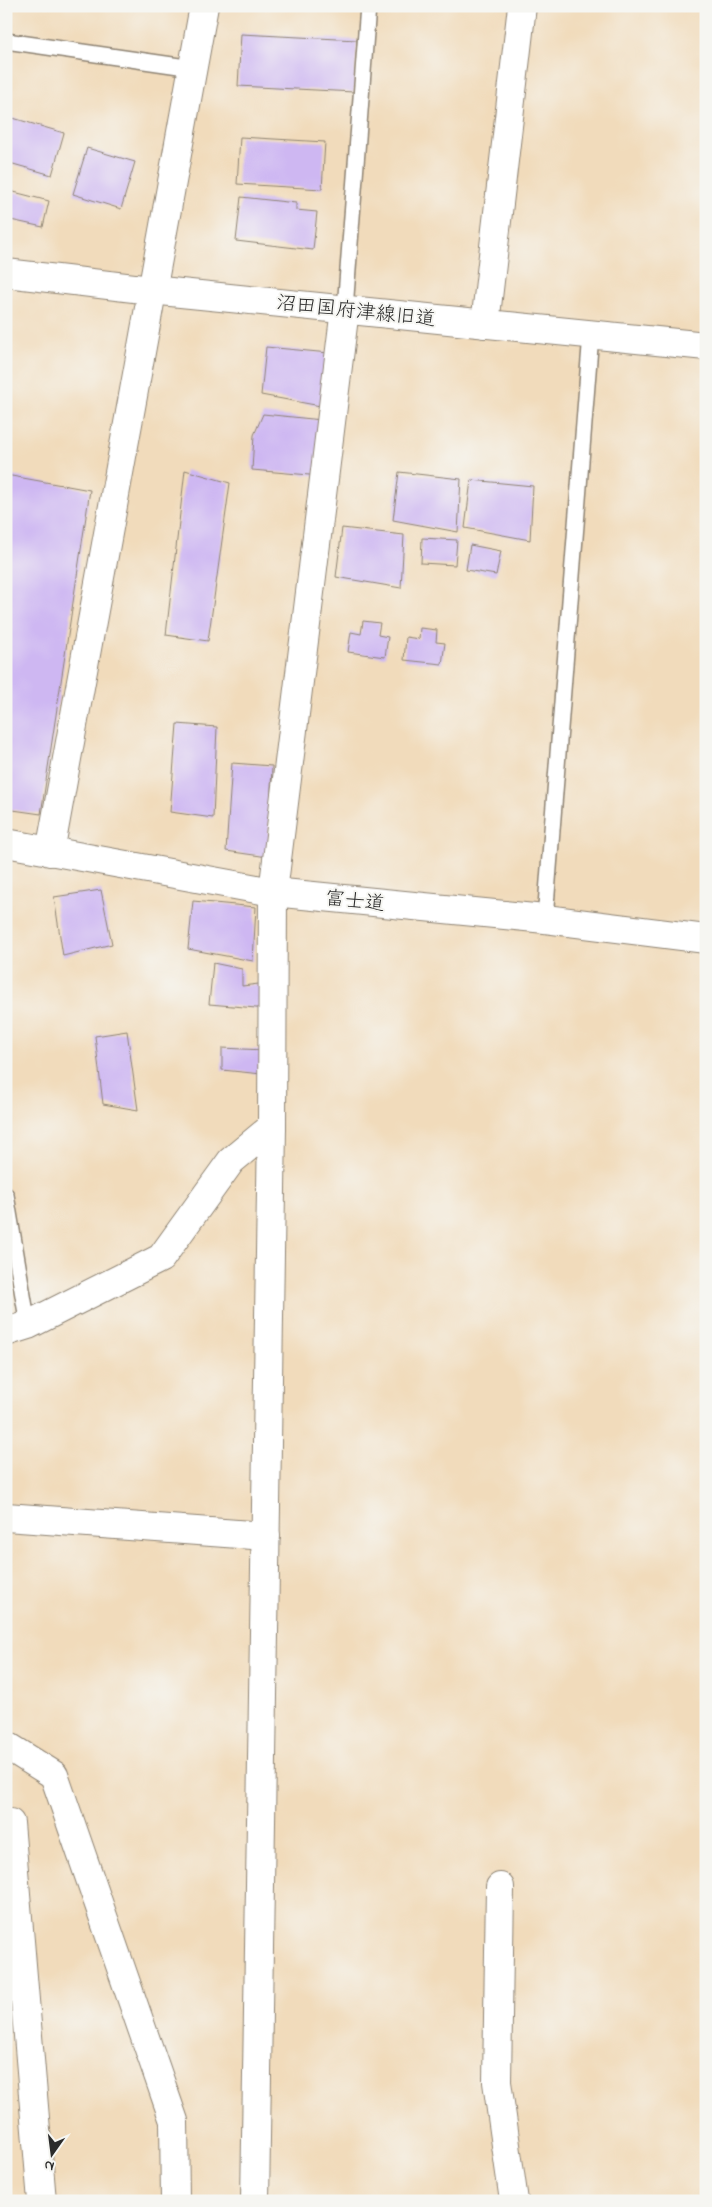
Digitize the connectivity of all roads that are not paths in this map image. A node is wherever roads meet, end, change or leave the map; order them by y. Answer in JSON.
{"nodes":[{"id":1,"x":204,"y":6,"type":"edge"},
{"id":2,"x":368,"y":6,"type":"edge"},
{"id":3,"x":522,"y":6,"type":"edge"},
{"id":4,"x":6,"y":41,"type":"edge"},
{"id":5,"x":193,"y":68,"type":"junction"},
{"id":6,"x":6,"y":273,"type":"edge"},
{"id":7,"x":151,"y":290,"type":"junction"},
{"id":8,"x":345,"y":309,"type":"junction"},
{"id":9,"x":485,"y":324,"type":"junction"},
{"id":10,"x":591,"y":334,"type":"junction"},
{"id":11,"x":706,"y":346,"type":"edge"},
{"id":12,"x":6,"y":843,"type":"edge"},
{"id":13,"x":50,"y":852,"type":"junction"},
{"id":14,"x":273,"y":892,"type":"junction"},
{"id":15,"x":545,"y":919,"type":"junction"},
{"id":16,"x":706,"y":939,"type":"edge"},
{"id":17,"x":272,"y":1127,"type":"junction"},
{"id":18,"x":6,"y":1195,"type":"edge"},
{"id":19,"x":17,"y":1329,"type":"edge"},
{"id":20,"x":6,"y":1517,"type":"edge"},
{"id":21,"x":266,"y":1536,"type":"junction"},
{"id":22,"x":6,"y":1745,"type":"edge"},
{"id":23,"x":10,"y":1823,"type":"dead end"},
{"id":24,"x":500,"y":1887,"type":"dead end"},
{"id":25,"x":42,"y":2201,"type":"edge"},
{"id":26,"x":175,"y":2201,"type":"edge"},
{"id":27,"x":255,"y":2201,"type":"edge"},
{"id":28,"x":514,"y":2201,"type":"edge"}],
"edges":[{"from":1,"to":5,"type":"street"},
{"from":2,"to":8,"type":"lane"},
{"from":3,"to":9,"type":"street"},
{"from":4,"to":5,"type":"lane"},
{"from":5,"to":7,"type":"street"},
{"from":6,"to":7,"type":"street","name":"沼田国府津線旧道"},
{"from":7,"to":8,"type":"street","name":"沼田国府津線旧道"},
{"from":7,"to":13,"type":"street"},
{"from":8,"to":9,"type":"street","name":"沼田国府津線旧道"},
{"from":8,"to":14,"type":"street"},
{"from":9,"to":10,"type":"street","name":"沼田国府津線旧道"},
{"from":10,"to":11,"type":"street","name":"沼田国府津線旧道"},
{"from":10,"to":15,"type":"lane"},
{"from":12,"to":13,"type":"street","name":"富士道"},
{"from":13,"to":14,"type":"street","name":"富士道"},
{"from":14,"to":15,"type":"street","name":"富士道"},
{"from":14,"to":17,"type":"street"},
{"from":15,"to":16,"type":"street","name":"富士道"},
{"from":17,"to":19,"type":"street"},
{"from":17,"to":21,"type":"street"},
{"from":18,"to":19,"type":"lane"},
{"from":20,"to":21,"type":"street"},
{"from":21,"to":27,"type":"street"},
{"from":22,"to":26,"type":"street"},
{"from":23,"to":25,"type":"street"},
{"from":24,"to":28,"type":"street"}]}
